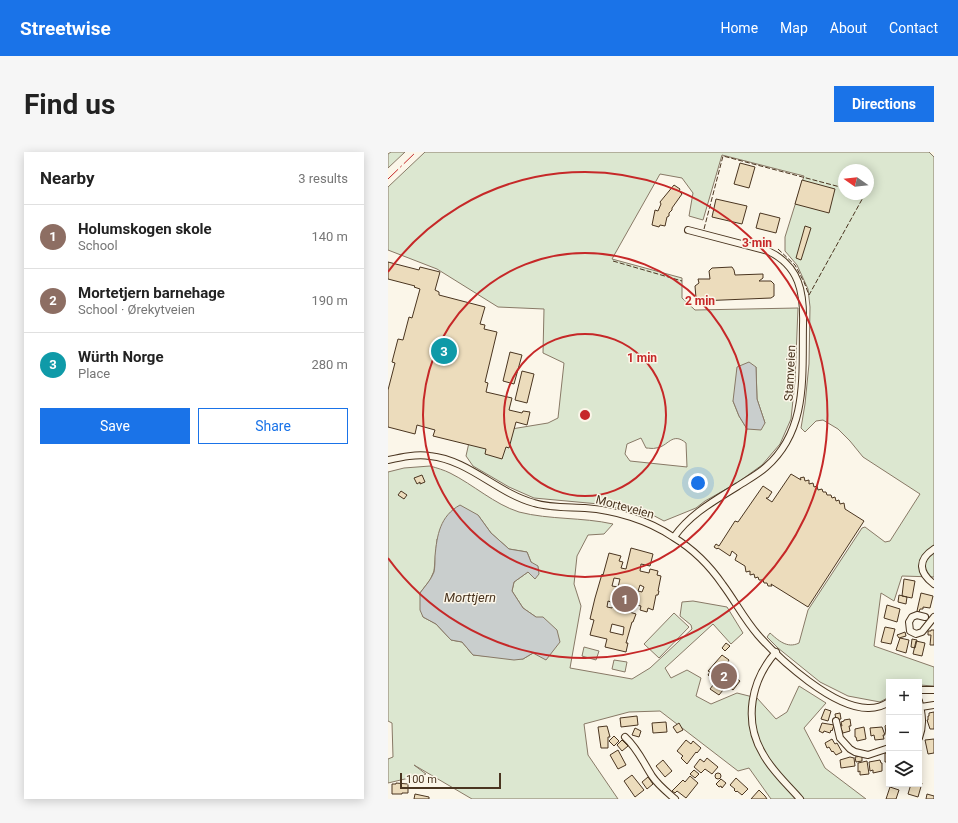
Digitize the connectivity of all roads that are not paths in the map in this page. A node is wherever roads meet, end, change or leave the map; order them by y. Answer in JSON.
{"nodes":[{"id":1,"x":688,"y":230,"type":"dead end"},
{"id":2,"x":388,"y":460,"type":"edge"},
{"id":3,"x":674,"y":537,"type":"junction"},
{"id":4,"x":934,"y":548,"type":"edge"},
{"id":5,"x":934,"y":584,"type":"edge"},
{"id":6,"x":925,"y":617,"type":"dead end"},
{"id":7,"x":934,"y":618,"type":"edge"},
{"id":8,"x":776,"y":652,"type":"junction"},
{"id":9,"x":922,"y":690,"type":"edge"},
{"id":10,"x":934,"y":690,"type":"edge"},
{"id":11,"x":886,"y":703,"type":"edge"},
{"id":12,"x":922,"y":704,"type":"edge"},
{"id":13,"x":934,"y":705,"type":"edge"},
{"id":14,"x":836,"y":721,"type":"dead end"},
{"id":15,"x":625,"y":737,"type":"dead end"},
{"id":16,"x":886,"y":749,"type":"edge"},
{"id":17,"x":675,"y":799,"type":"edge"},
{"id":18,"x":800,"y":799,"type":"edge"}],
"edges":[{"from":1,"to":3,"type":"street","name":"Stamveien"},
{"from":2,"to":3,"type":"street","name":"Morteveien"},
{"from":3,"to":8,"type":"street","name":"Morteveien"},
{"from":4,"to":5,"type":"street"},
{"from":6,"to":7,"type":"street"},
{"from":8,"to":11,"type":"street","name":"Morteveien"},
{"from":8,"to":18,"type":"street"},
{"from":9,"to":10,"type":"street"},
{"from":12,"to":13,"type":"street"},
{"from":14,"to":16,"type":"street"},
{"from":15,"to":17,"type":"street"}]}
